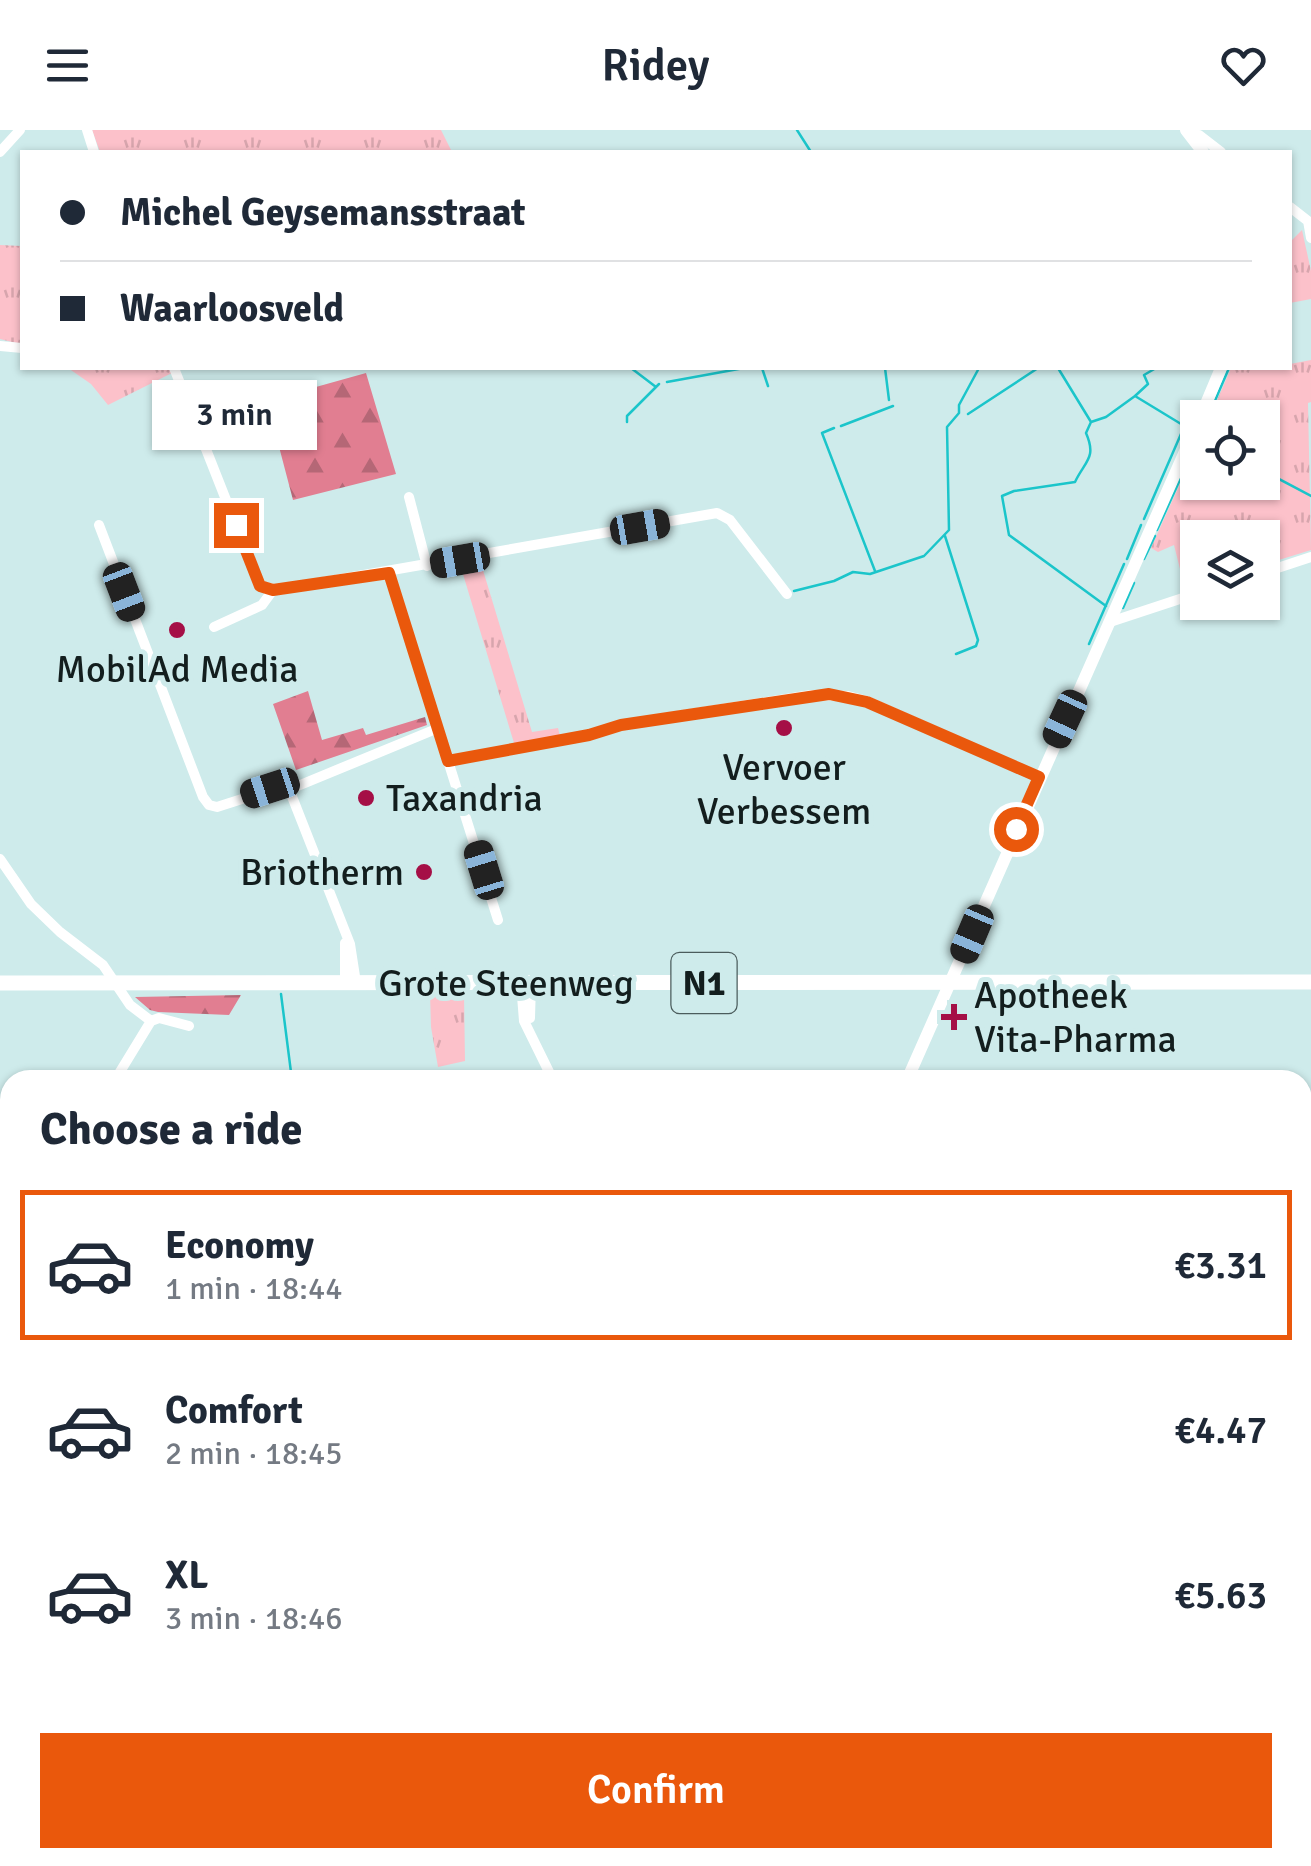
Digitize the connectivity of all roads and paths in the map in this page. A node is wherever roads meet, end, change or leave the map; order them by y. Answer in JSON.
{"nodes":[{"id":1,"x":20,"y":130,"type":"edge"},
{"id":2,"x":1188,"y":132,"type":"edge"},
{"id":3,"x":1218,"y":150,"type":"edge"},
{"id":4,"x":0,"y":152,"type":"edge"},
{"id":5,"x":1292,"y":209,"type":"edge"},
{"id":6,"x":1311,"y":238,"type":"edge"},
{"id":7,"x":175,"y":370,"type":"edge"},
{"id":8,"x":1220,"y":370,"type":"edge"},
{"id":9,"x":1207,"y":400,"type":"edge"},
{"id":10,"x":1180,"y":461,"type":"edge"},
{"id":11,"x":409,"y":497,"type":"dead end"},
{"id":12,"x":99,"y":526,"type":"dead end"},
{"id":13,"x":1311,"y":557,"type":"edge"},
{"id":14,"x":428,"y":566,"type":"junction"},
{"id":15,"x":1280,"y":567,"type":"edge"},
{"id":16,"x":389,"y":573,"type":"junction"},
{"id":17,"x":273,"y":590,"type":"junction"},
{"id":18,"x":788,"y":594,"type":"dead end"},
{"id":19,"x":1180,"y":600,"type":"edge"},
{"id":20,"x":1110,"y":622,"type":"junction"},
{"id":21,"x":214,"y":627,"type":"dead end"},
{"id":22,"x":436,"y":729,"type":"junction"},
{"id":23,"x":448,"y":761,"type":"junction"},
{"id":24,"x":1039,"y":777,"type":"junction"},
{"id":25,"x":288,"y":790,"type":"junction"},
{"id":26,"x":0,"y":858,"type":"edge"},
{"id":27,"x":498,"y":920,"type":"dead end"},
{"id":28,"x":0,"y":982,"type":"edge"},
{"id":29,"x":117,"y":982,"type":"junction"},
{"id":30,"x":1311,"y":982,"type":"edge"},
{"id":31,"x":351,"y":983,"type":"junction"},
{"id":32,"x":526,"y":983,"type":"junction"},
{"id":33,"x":951,"y":983,"type":"junction"},
{"id":34,"x":151,"y":1021,"type":"junction"},
{"id":35,"x":189,"y":1026,"type":"dead end"},
{"id":36,"x":121,"y":1070,"type":"edge"},
{"id":37,"x":548,"y":1070,"type":"edge"},
{"id":38,"x":912,"y":1070,"type":"edge"}],
"edges":[{"from":1,"to":4,"type":"street"},
{"from":2,"to":3,"type":"street"},
{"from":5,"to":6,"type":"street"},
{"from":7,"to":17,"type":"street"},
{"from":8,"to":9,"type":"street"},
{"from":10,"to":20,"type":"street"},
{"from":11,"to":14,"type":"street"},
{"from":12,"to":25,"type":"street"},
{"from":13,"to":15,"type":"street"},
{"from":14,"to":16,"type":"street"},
{"from":14,"to":18,"type":"street"},
{"from":16,"to":17,"type":"street"},
{"from":16,"to":22,"type":"street"},
{"from":17,"to":21,"type":"street"},
{"from":19,"to":20,"type":"street"},
{"from":20,"to":24,"type":"street"},
{"from":22,"to":23,"type":"street"},
{"from":22,"to":25,"type":"street"},
{"from":23,"to":24,"type":"street"},
{"from":23,"to":27,"type":"street"},
{"from":24,"to":33,"type":"street"},
{"from":25,"to":31,"type":"street"},
{"from":26,"to":29,"type":"street"},
{"from":28,"to":29,"type":"main road","name":"Grote Steenweg","number":"N1"},
{"from":29,"to":31,"type":"main road","name":"Grote Steenweg","number":"N1"},
{"from":29,"to":34,"type":"street"},
{"from":30,"to":33,"type":"main road","name":"Grote Steenweg","number":"N1"},
{"from":31,"to":32,"type":"main road","name":"Grote Steenweg","number":"N1"},
{"from":32,"to":33,"type":"main road","name":"Grote Steenweg","number":"N1"},
{"from":32,"to":37,"type":"street"},
{"from":33,"to":38,"type":"street"},
{"from":34,"to":35,"type":"street"},
{"from":34,"to":36,"type":"street"}]}
